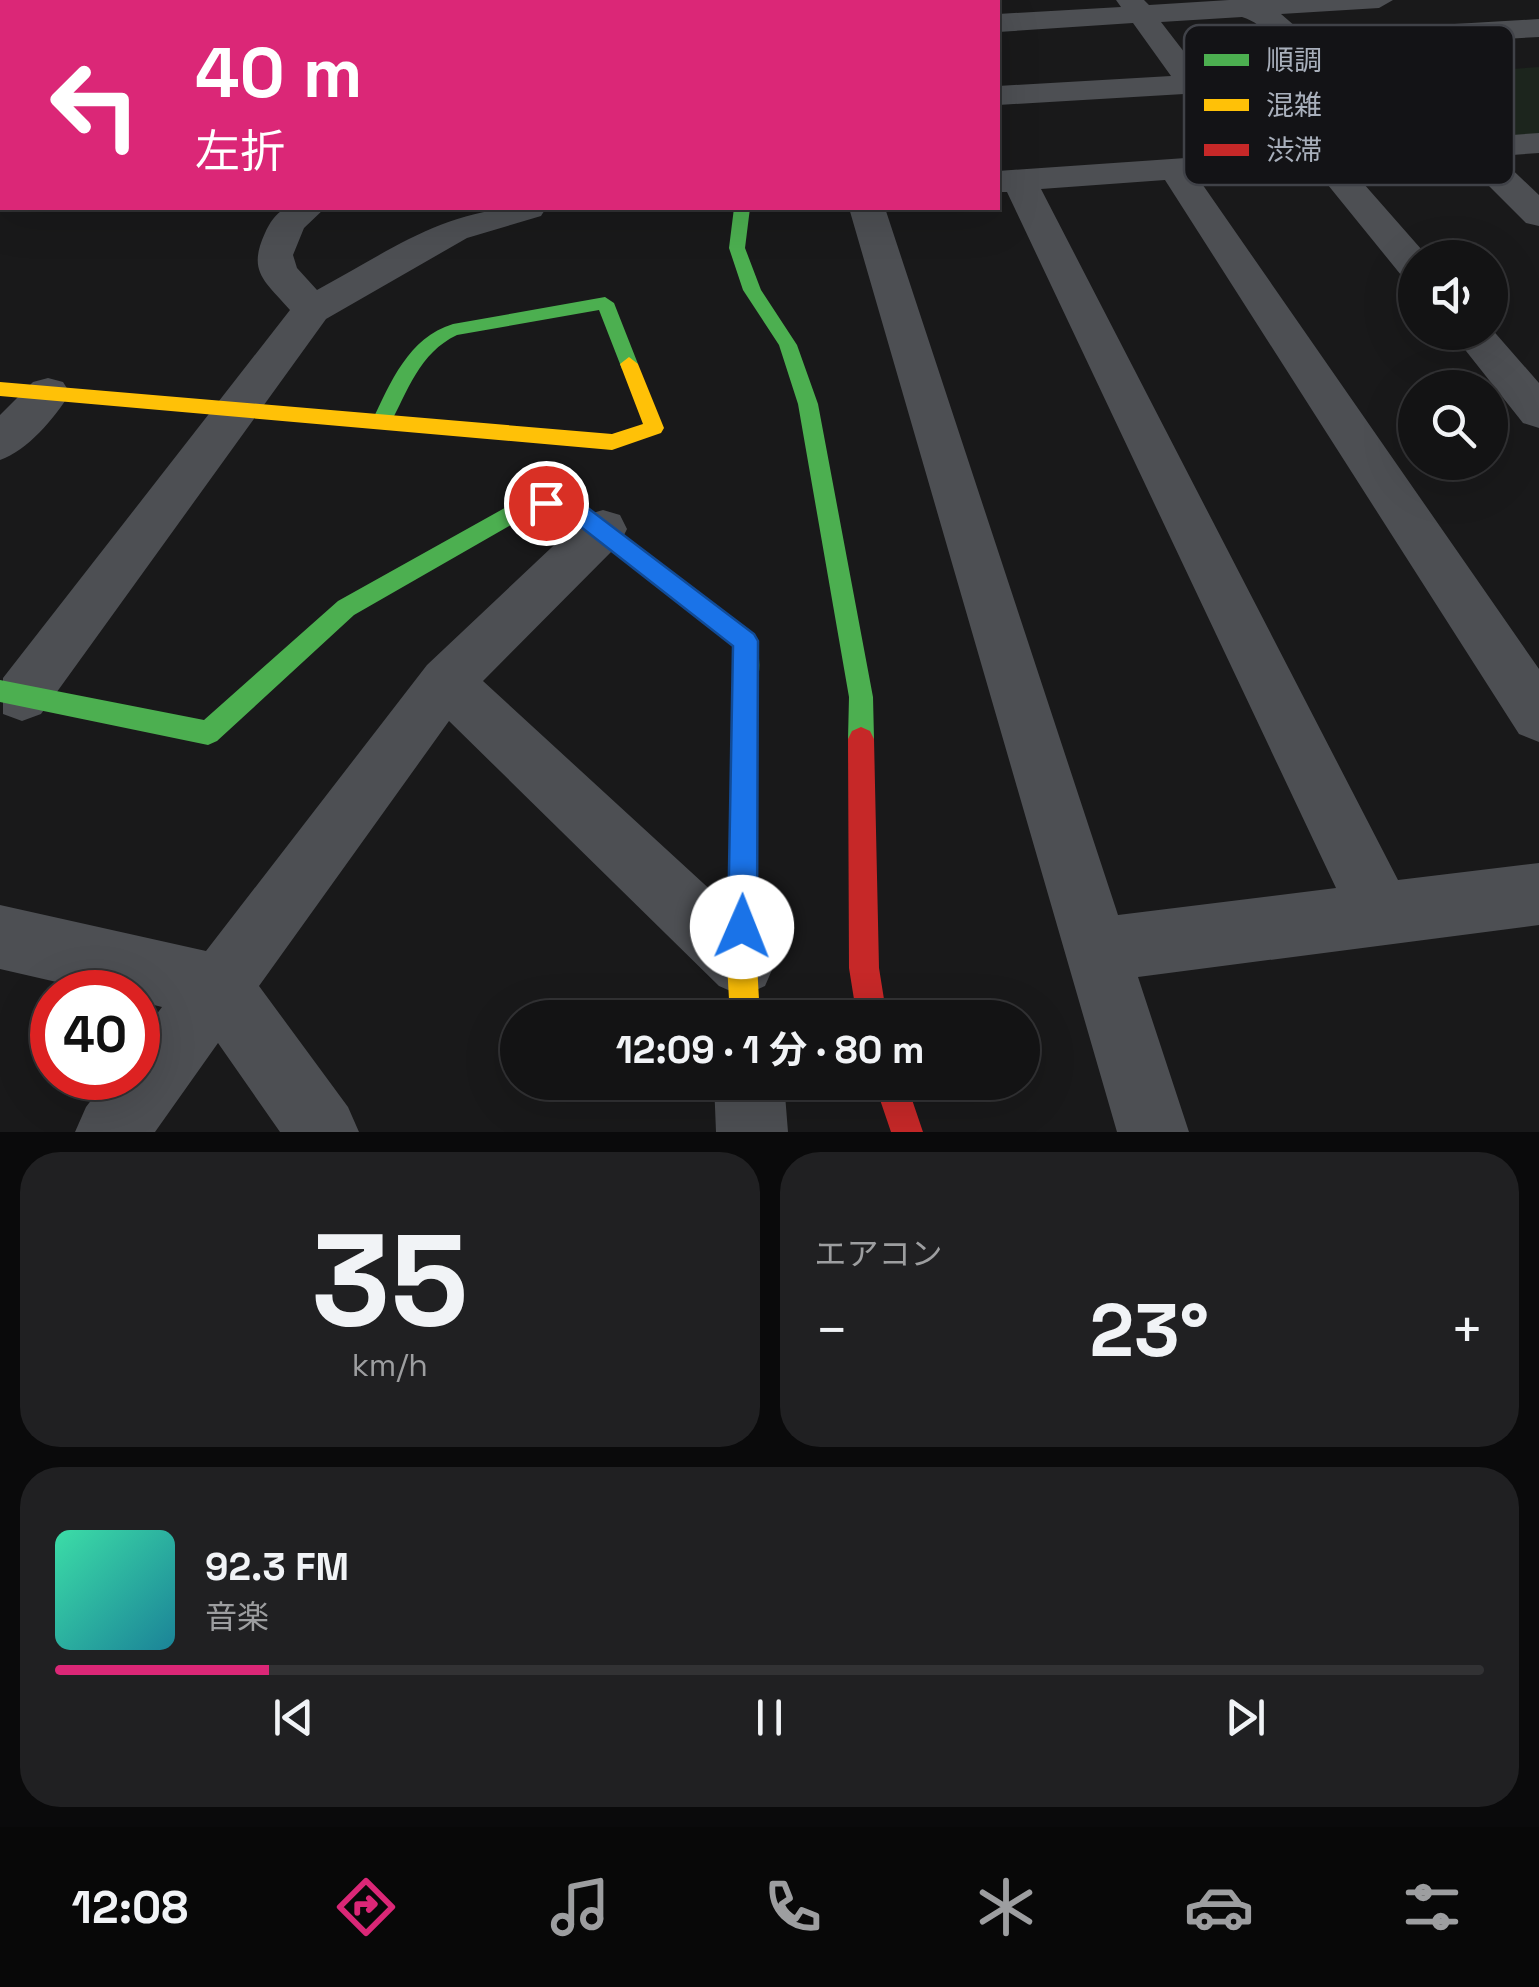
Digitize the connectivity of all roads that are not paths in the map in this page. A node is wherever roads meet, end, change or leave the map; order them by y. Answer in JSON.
{"nodes":[{"id":1,"x":1380,"y":0,"type":"edge"},
{"id":2,"x":1245,"y":4,"type":"edge"},
{"id":3,"x":1136,"y":8,"type":"edge"},
{"id":4,"x":1002,"y":15,"type":"edge"},
{"id":5,"x":1276,"y":25,"type":"edge"},
{"id":6,"x":1539,"y":28,"type":"edge"},
{"id":7,"x":1514,"y":29,"type":"edge"},
{"id":8,"x":1184,"y":73,"type":"edge"},
{"id":9,"x":1184,"y":84,"type":"edge"},
{"id":10,"x":1000,"y":96,"type":"edge"},
{"id":11,"x":1539,"y":143,"type":"edge"},
{"id":12,"x":1514,"y":145,"type":"edge"},
{"id":13,"x":1184,"y":168,"type":"edge"},
{"id":14,"x":1175,"y":169,"type":"junction"},
{"id":15,"x":1008,"y":181,"type":"edge"},
{"id":16,"x":1184,"y":183,"type":"edge"},
{"id":17,"x":1186,"y":185,"type":"edge"},
{"id":18,"x":1347,"y":185,"type":"edge"},
{"id":19,"x":1508,"y":185,"type":"edge"},
{"id":20,"x":304,"y":210,"type":"edge"},
{"id":21,"x":521,"y":210,"type":"edge"},
{"id":22,"x":742,"y":210,"type":"edge"},
{"id":23,"x":867,"y":210,"type":"edge"},
{"id":24,"x":1539,"y":215,"type":"edge"},
{"id":25,"x":1398,"y":246,"type":"edge"},
{"id":26,"x":312,"y":310,"type":"junction"},
{"id":27,"x":1486,"y":350,"type":"edge"},
{"id":28,"x":0,"y":389,"type":"edge"},
{"id":29,"x":48,"y":393,"type":"junction"},
{"id":30,"x":236,"y":410,"type":"junction"},
{"id":31,"x":1539,"y":412,"type":"edge"},
{"id":32,"x":382,"y":421,"type":"junction"},
{"id":33,"x":0,"y":443,"type":"edge"},
{"id":34,"x":603,"y":530,"type":"junction"},
{"id":35,"x":446,"y":682,"type":"junction"},
{"id":36,"x":11,"y":693,"type":"edge"},
{"id":37,"x":1539,"y":716,"type":"edge"},
{"id":38,"x":1539,"y":894,"type":"edge"},
{"id":39,"x":1382,"y":914,"type":"junction"},
{"id":40,"x":0,"y":937,"type":"edge"},
{"id":41,"x":1097,"y":950,"type":"junction"},
{"id":42,"x":220,"y":987,"type":"junction"},
{"id":43,"x":744,"y":990,"type":"edge"},
{"id":44,"x":869,"y":1000,"type":"edge"},
{"id":45,"x":750,"y":1100,"type":"edge"},
{"id":46,"x":896,"y":1100,"type":"edge"},
{"id":47,"x":111,"y":1132,"type":"edge"},
{"id":48,"x":323,"y":1132,"type":"edge"},
{"id":49,"x":752,"y":1132,"type":"edge"},
{"id":50,"x":907,"y":1132,"type":"edge"},
{"id":51,"x":1154,"y":1132,"type":"edge"}],
"edges":[{"from":1,"to":2,"type":"street"},
{"from":2,"to":3,"type":"street"},
{"from":2,"to":5,"type":"street"},
{"from":3,"to":4,"type":"street"},
{"from":3,"to":8,"type":"street"},
{"from":6,"to":7,"type":"street"},
{"from":9,"to":10,"type":"street"},
{"from":11,"to":12,"type":"street"},
{"from":13,"to":14,"type":"street"},
{"from":14,"to":15,"type":"street"},
{"from":14,"to":16,"type":"street"},
{"from":15,"to":39,"type":"street"},
{"from":17,"to":37,"type":"street"},
{"from":18,"to":25,"type":"street"},
{"from":19,"to":24,"type":"street"},
{"from":20,"to":26,"type":"street"},
{"from":21,"to":26,"type":"street"},
{"from":22,"to":44,"type":"street"},
{"from":23,"to":41,"type":"street"},
{"from":26,"to":30,"type":"street"},
{"from":27,"to":31,"type":"street"},
{"from":28,"to":29,"type":"street"},
{"from":29,"to":30,"type":"street"},
{"from":29,"to":33,"type":"street"},
{"from":30,"to":32,"type":"street"},
{"from":30,"to":36,"type":"street"},
{"from":32,"to":32,"type":"street"},
{"from":34,"to":35,"type":"street"},
{"from":34,"to":36,"type":"street"},
{"from":34,"to":43,"type":"street"},
{"from":35,"to":42,"type":"street"},
{"from":35,"to":43,"type":"street"},
{"from":38,"to":39,"type":"street"},
{"from":39,"to":41,"type":"street"},
{"from":40,"to":42,"type":"street"},
{"from":41,"to":51,"type":"street"},
{"from":42,"to":47,"type":"street"},
{"from":42,"to":48,"type":"street"},
{"from":45,"to":49,"type":"street"},
{"from":46,"to":50,"type":"street"}]}
